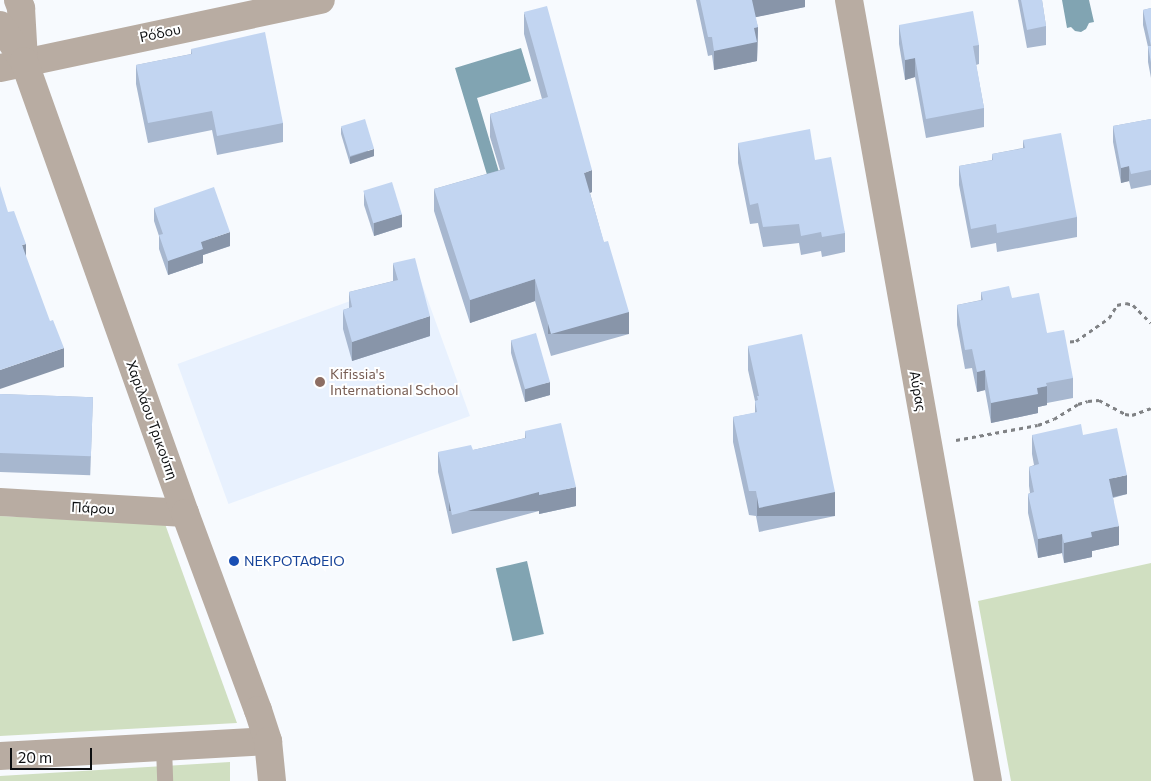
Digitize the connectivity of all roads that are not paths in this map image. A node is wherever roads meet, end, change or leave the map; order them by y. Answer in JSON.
{"nodes":[{"id":1,"x":18,"y":0,"type":"edge"},
{"id":2,"x":321,"y":0,"type":"edge"},
{"id":3,"x":849,"y":0,"type":"edge"},
{"id":4,"x":0,"y":25,"type":"edge"},
{"id":5,"x":12,"y":64,"type":"edge"},
{"id":6,"x":0,"y":502,"type":"edge"},
{"id":7,"x":185,"y":513,"type":"junction"},
{"id":8,"x":268,"y":741,"type":"junction"},
{"id":9,"x":164,"y":747,"type":"junction"},
{"id":10,"x":0,"y":756,"type":"edge"},
{"id":11,"x":165,"y":781,"type":"edge"},
{"id":12,"x":272,"y":781,"type":"edge"},
{"id":13,"x":988,"y":781,"type":"edge"}],
"edges":[{"from":1,"to":5,"type":"street","name":"Χαριλάου Τρικούπη"},
{"from":2,"to":5,"type":"street","name":"Ρόδου"},
{"from":3,"to":13,"type":"street","name":"Αύρας"},
{"from":4,"to":5,"type":"street","name":"Χαριλάου Τρικούπη"},
{"from":5,"to":7,"type":"street","name":"Χαριλάου Τρικούπη"},
{"from":6,"to":7,"type":"street","name":"Πάρου"},
{"from":7,"to":8,"type":"street","name":"Χαριλάου Τρικούπη"},
{"from":8,"to":9,"type":"street"},
{"from":8,"to":12,"type":"street","name":"Χαριλάου Τρικούπη"},
{"from":9,"to":10,"type":"street"},
{"from":9,"to":11,"type":"lane"}]}
